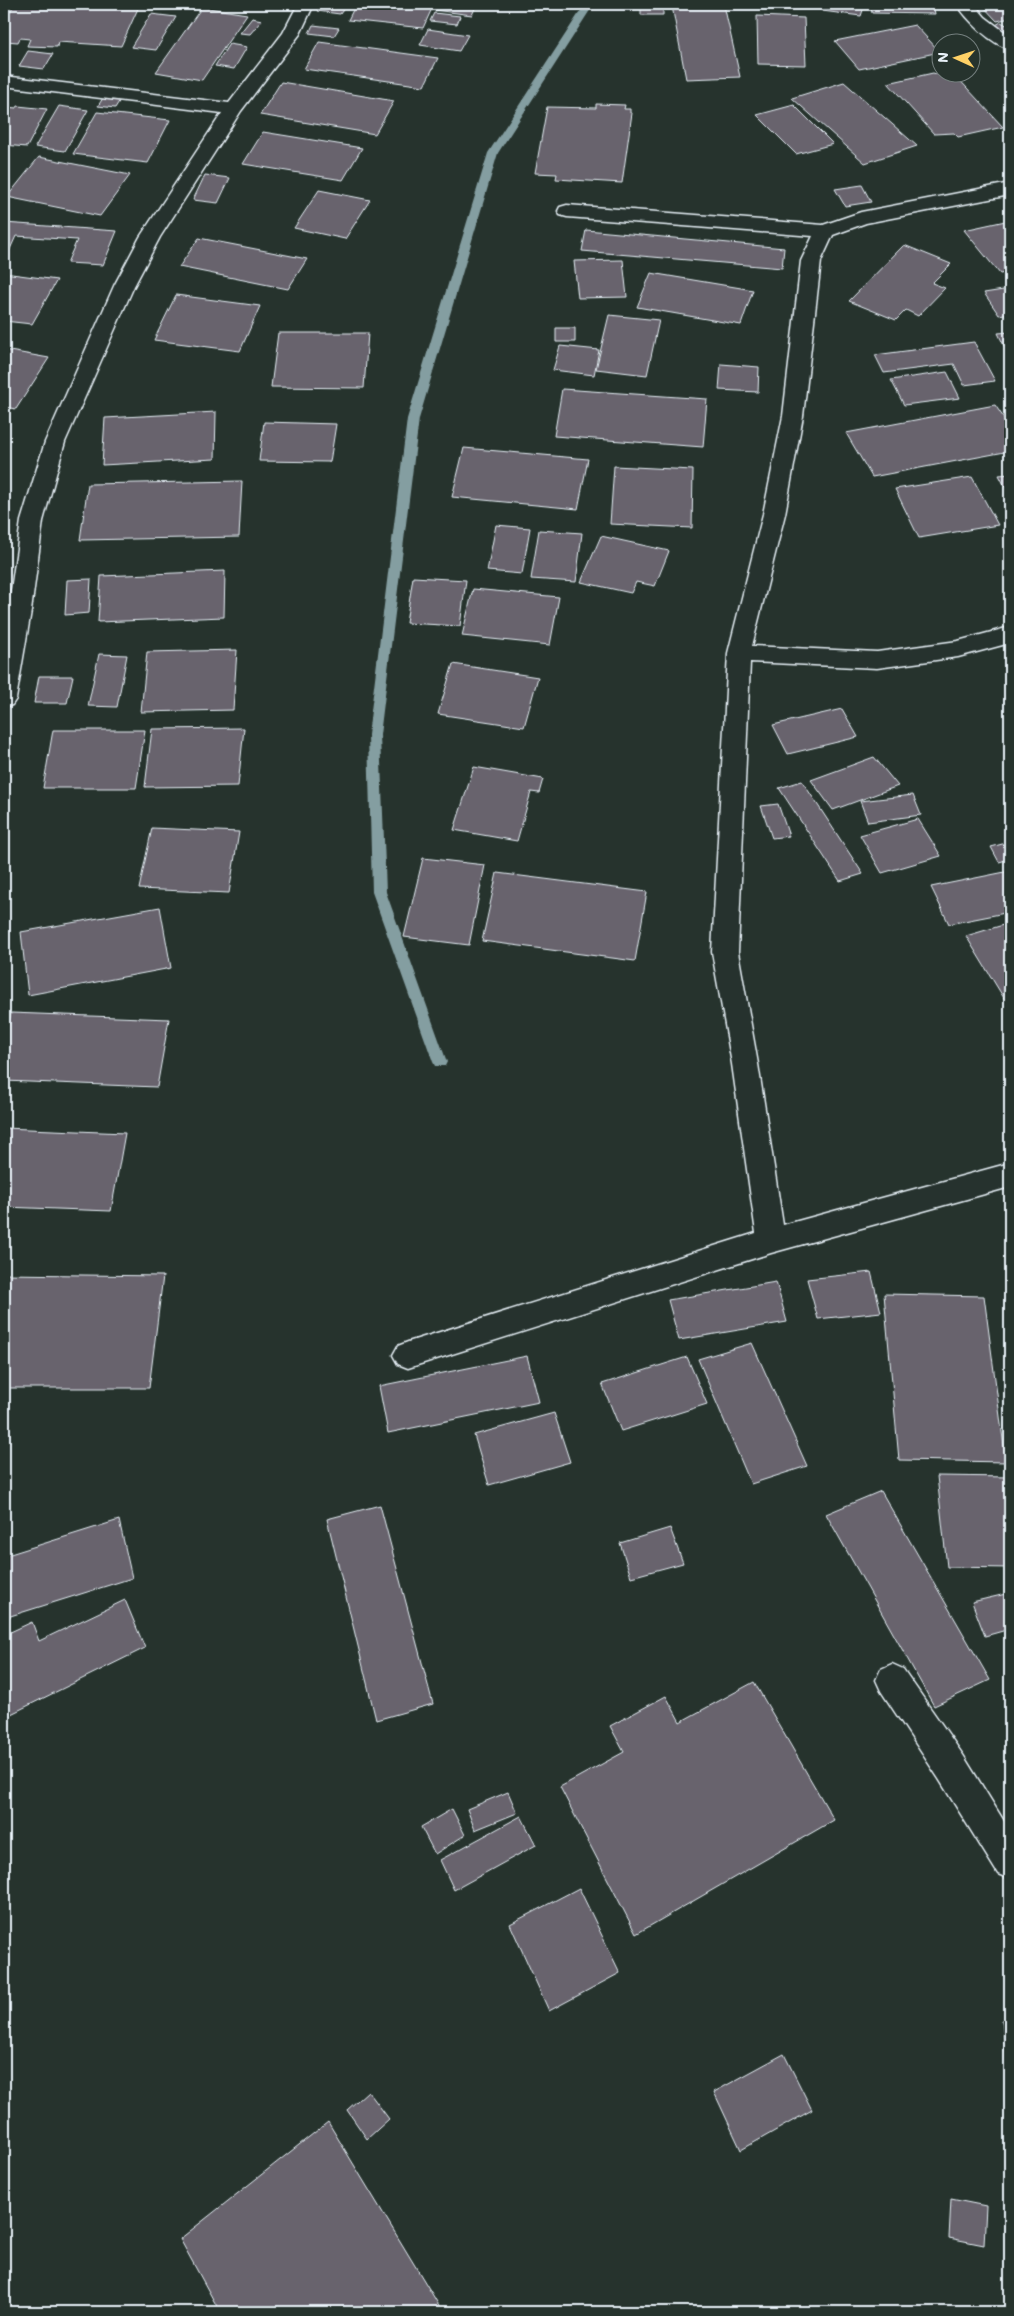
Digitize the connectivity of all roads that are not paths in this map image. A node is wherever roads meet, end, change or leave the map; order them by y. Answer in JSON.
{"nodes":[{"id":1,"x":306,"y":4,"type":"edge"},
{"id":2,"x":965,"y":4,"type":"edge"},
{"id":3,"x":1010,"y":44,"type":"edge"},
{"id":4,"x":4,"y":81,"type":"edge"},
{"id":5,"x":234,"y":110,"type":"junction"},
{"id":6,"x":1010,"y":189,"type":"edge"},
{"id":7,"x":567,"y":211,"type":"dead end"},
{"id":8,"x":825,"y":231,"type":"junction"},
{"id":9,"x":12,"y":611,"type":"edge"},
{"id":10,"x":1010,"y":635,"type":"edge"},
{"id":11,"x":739,"y":653,"type":"junction"},
{"id":12,"x":4,"y":699,"type":"edge"},
{"id":13,"x":1010,"y":1175,"type":"edge"},
{"id":14,"x":771,"y":1241,"type":"junction"},
{"id":15,"x":408,"y":1355,"type":"dead end"},
{"id":16,"x":892,"y":1680,"type":"dead end"},
{"id":17,"x":1010,"y":1862,"type":"edge"}],
"edges":[{"from":1,"to":5,"type":"street"},
{"from":2,"to":3,"type":"street"},
{"from":4,"to":5,"type":"street"},
{"from":5,"to":9,"type":"street"},
{"from":6,"to":8,"type":"street"},
{"from":7,"to":8,"type":"street"},
{"from":8,"to":11,"type":"street"},
{"from":9,"to":12,"type":"street"},
{"from":10,"to":11,"type":"street"},
{"from":11,"to":14,"type":"street"},
{"from":13,"to":14,"type":"street"},
{"from":14,"to":15,"type":"street"},
{"from":16,"to":17,"type":"street"}]}
